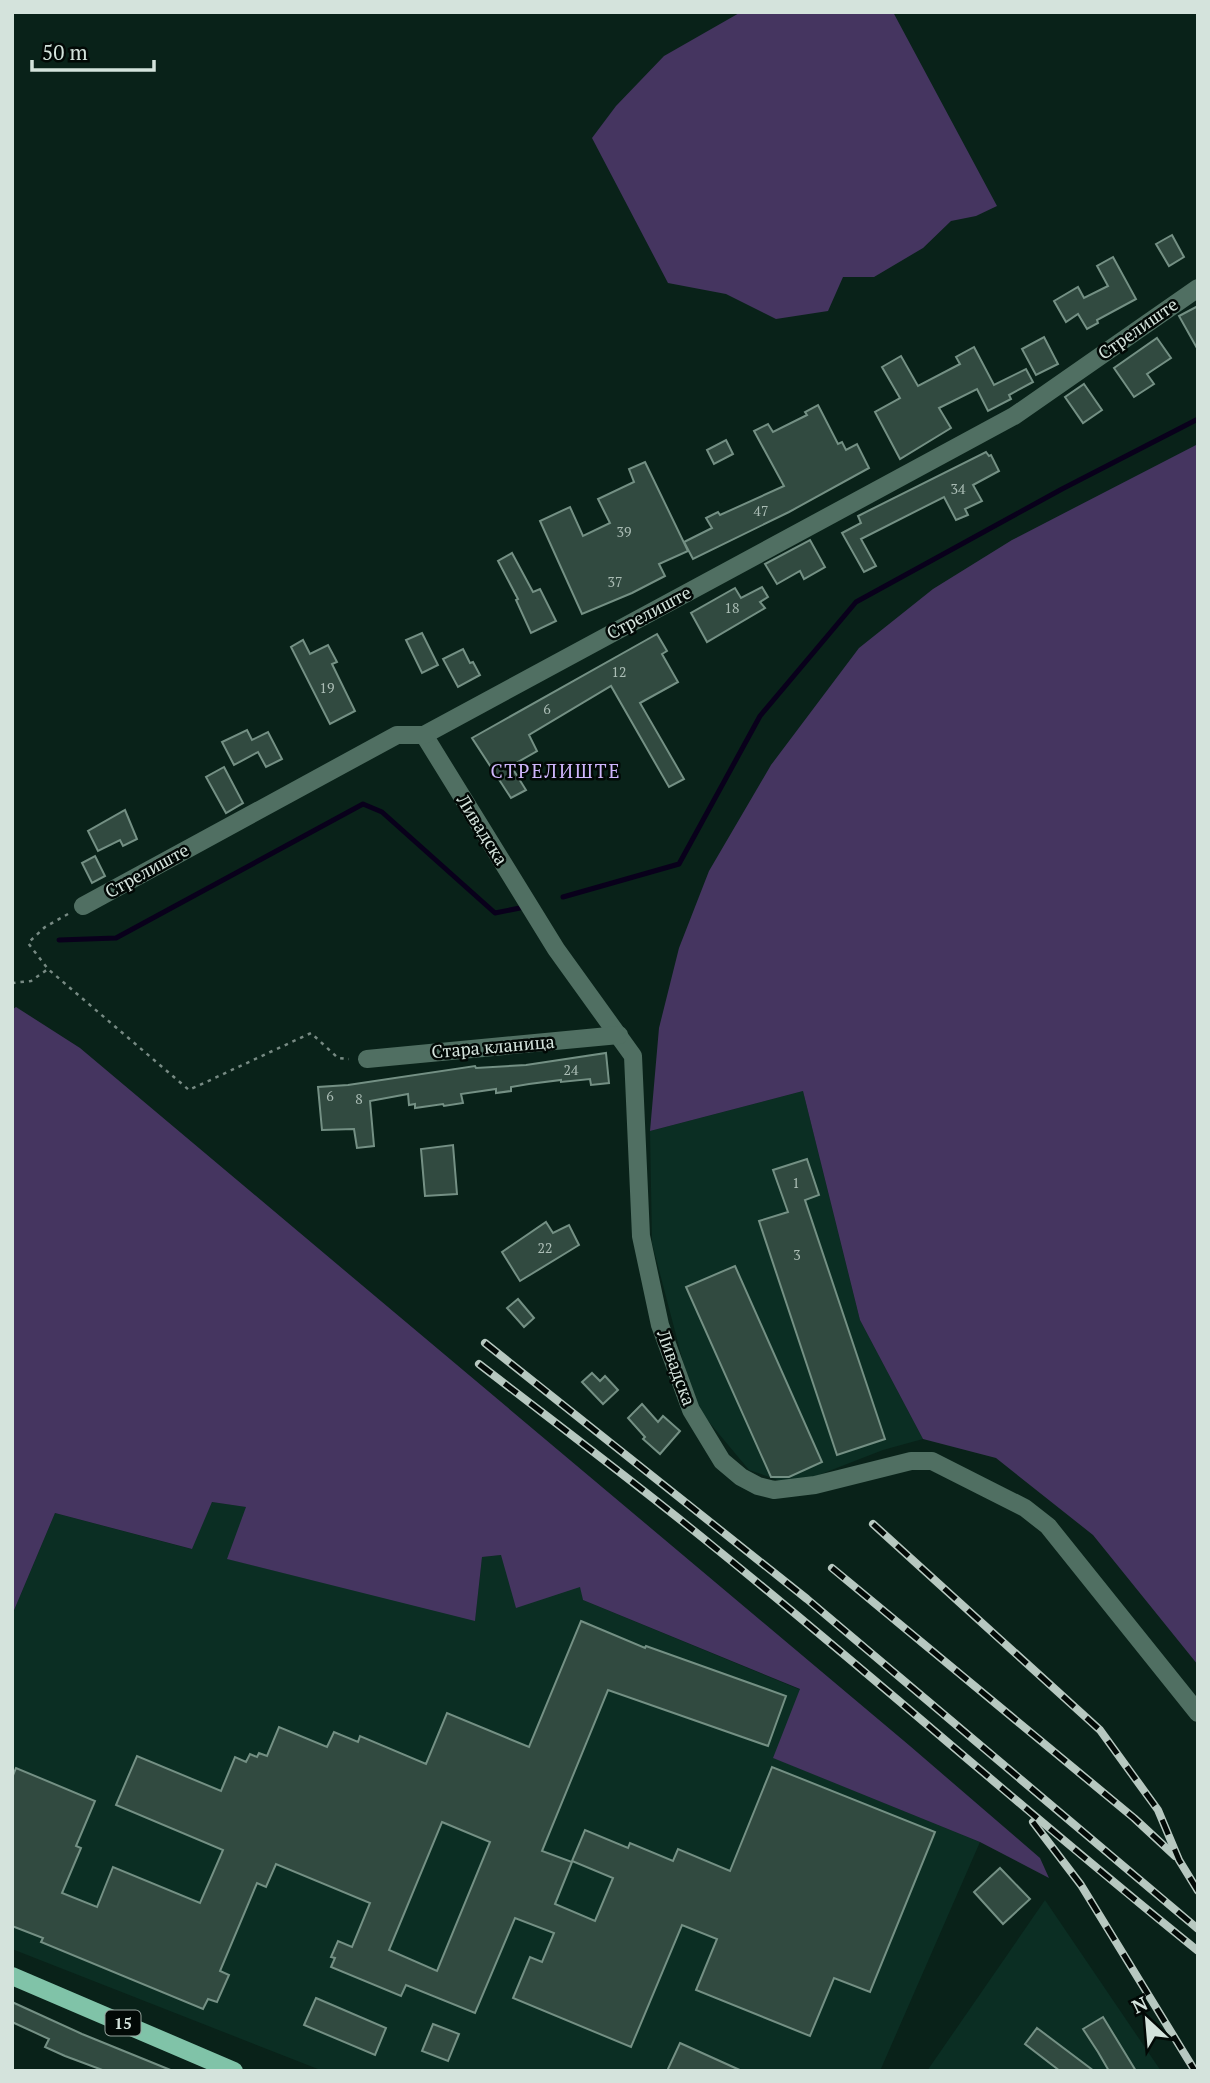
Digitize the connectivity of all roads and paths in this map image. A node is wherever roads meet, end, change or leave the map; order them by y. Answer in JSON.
{"nodes":[{"id":1,"x":1198,"y":288,"type":"edge"},
{"id":2,"x":424,"y":735,"type":"junction"},
{"id":3,"x":83,"y":906,"type":"joint"},
{"id":4,"x":48,"y":969,"type":"junction"},
{"id":5,"x":12,"y":983,"type":"edge"},
{"id":6,"x":619,"y":1035,"type":"junction"},
{"id":7,"x":367,"y":1059,"type":"joint"},
{"id":8,"x":1198,"y":1713,"type":"edge"},
{"id":9,"x":12,"y":1976,"type":"edge"},
{"id":10,"x":234,"y":2071,"type":"edge"}],
"edges":[{"from":1,"to":2,"type":"street","name":"Стрелиште"},
{"from":2,"to":3,"type":"street","name":"Стрелиште"},
{"from":2,"to":6,"type":"street","name":"Ливадска"},
{"from":3,"to":4,"type":"path"},
{"from":4,"to":5,"type":"path"},
{"from":4,"to":7,"type":"path"},
{"from":6,"to":7,"type":"street","name":"Стара кланица"},
{"from":6,"to":8,"type":"street","name":"Ливадска"},
{"from":9,"to":10,"type":"main road","number":"15"}]}
